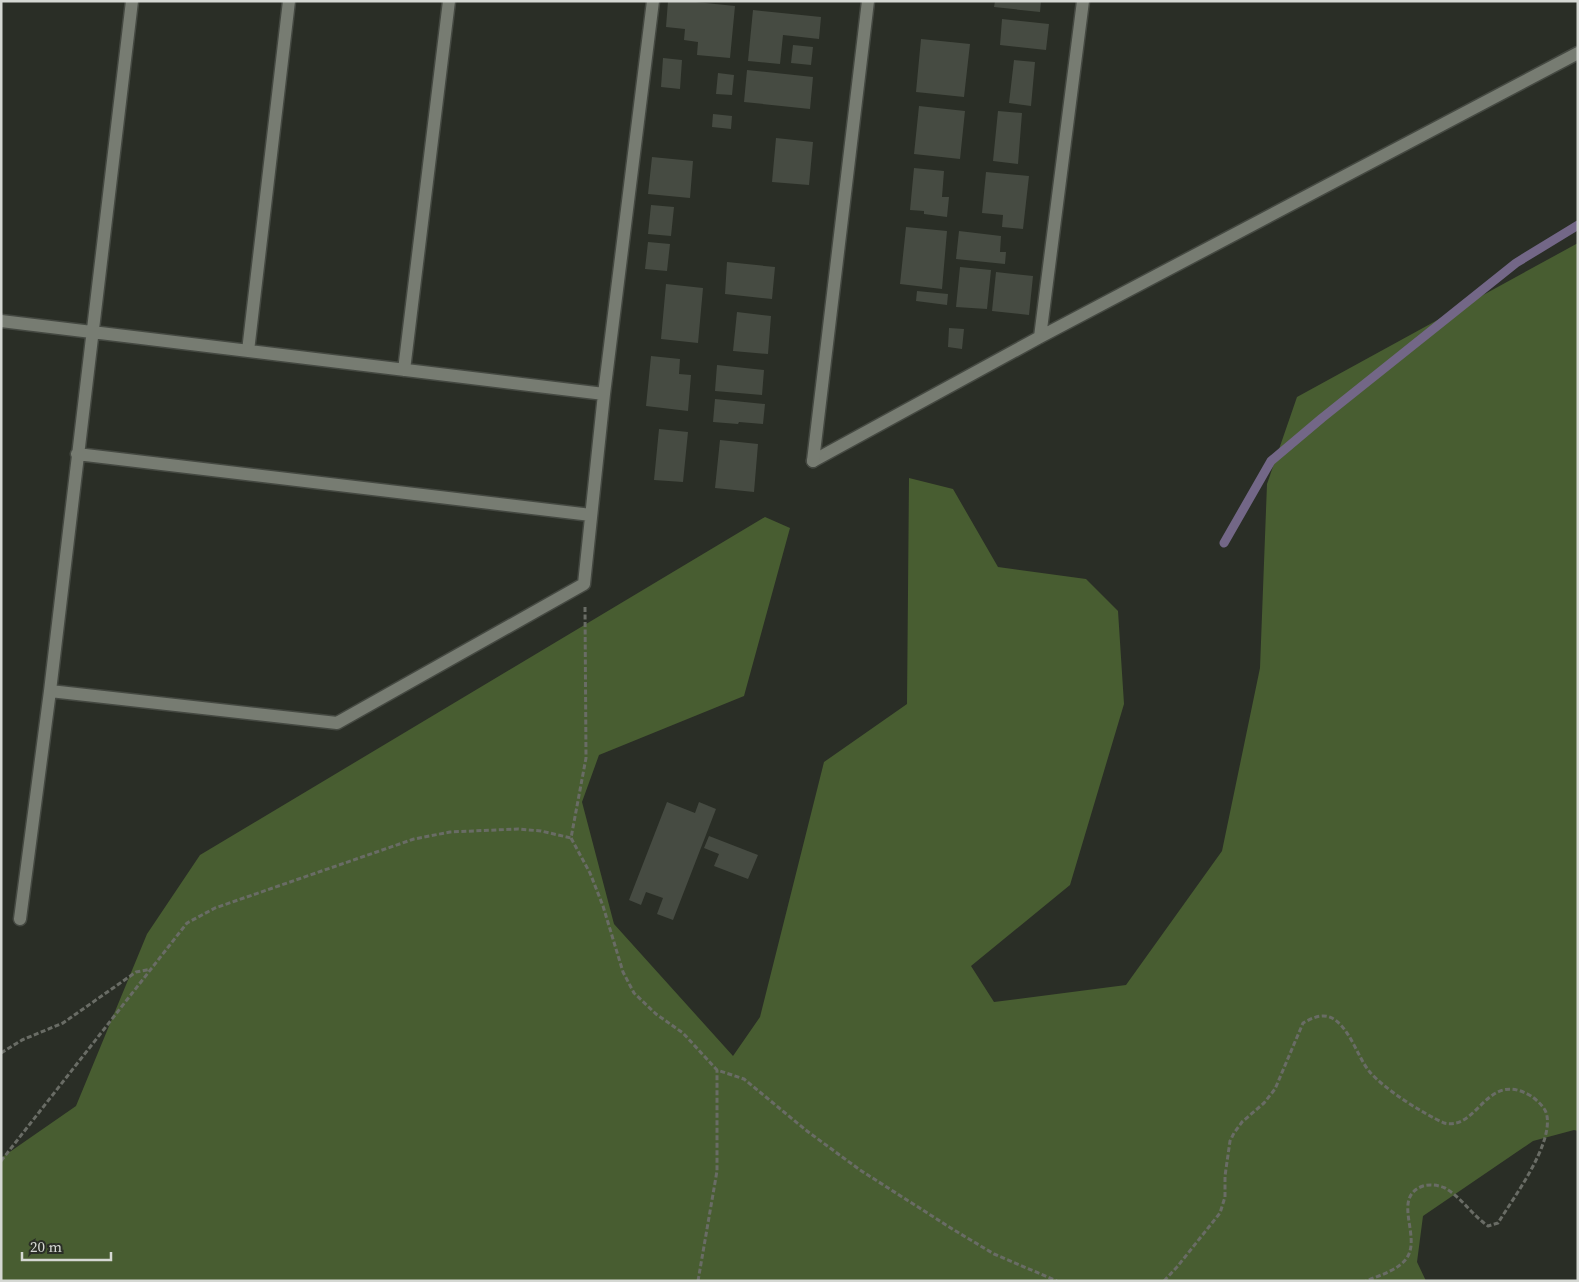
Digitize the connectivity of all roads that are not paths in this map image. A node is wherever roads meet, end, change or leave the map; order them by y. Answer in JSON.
{"nodes":[{"id":1,"x":132,"y":1,"type":"edge"},
{"id":2,"x":289,"y":1,"type":"edge"},
{"id":3,"x":449,"y":1,"type":"edge"},
{"id":4,"x":653,"y":1,"type":"edge"},
{"id":5,"x":868,"y":1,"type":"edge"},
{"id":6,"x":1083,"y":1,"type":"edge"},
{"id":7,"x":1578,"y":53,"type":"edge"},
{"id":8,"x":1,"y":321,"type":"edge"},
{"id":9,"x":92,"y":332,"type":"junction"},
{"id":10,"x":1040,"y":337,"type":"junction"},
{"id":11,"x":248,"y":351,"type":"junction"},
{"id":12,"x":404,"y":370,"type":"junction"},
{"id":13,"x":604,"y":394,"type":"junction"},
{"id":14,"x":77,"y":454,"type":"junction"},
{"id":15,"x":591,"y":515,"type":"junction"},
{"id":16,"x":50,"y":691,"type":"junction"},
{"id":17,"x":20,"y":919,"type":"dead end"}],
"edges":[{"from":1,"to":9,"type":"street"},
{"from":2,"to":11,"type":"street"},
{"from":3,"to":12,"type":"street"},
{"from":4,"to":13,"type":"street"},
{"from":5,"to":10,"type":"street"},
{"from":6,"to":10,"type":"street"},
{"from":7,"to":10,"type":"street"},
{"from":8,"to":9,"type":"street"},
{"from":9,"to":11,"type":"street"},
{"from":9,"to":14,"type":"street"},
{"from":11,"to":12,"type":"street"},
{"from":12,"to":13,"type":"street"},
{"from":13,"to":15,"type":"street"},
{"from":14,"to":15,"type":"street"},
{"from":14,"to":16,"type":"street"},
{"from":15,"to":16,"type":"street"},
{"from":16,"to":17,"type":"street"}]}
